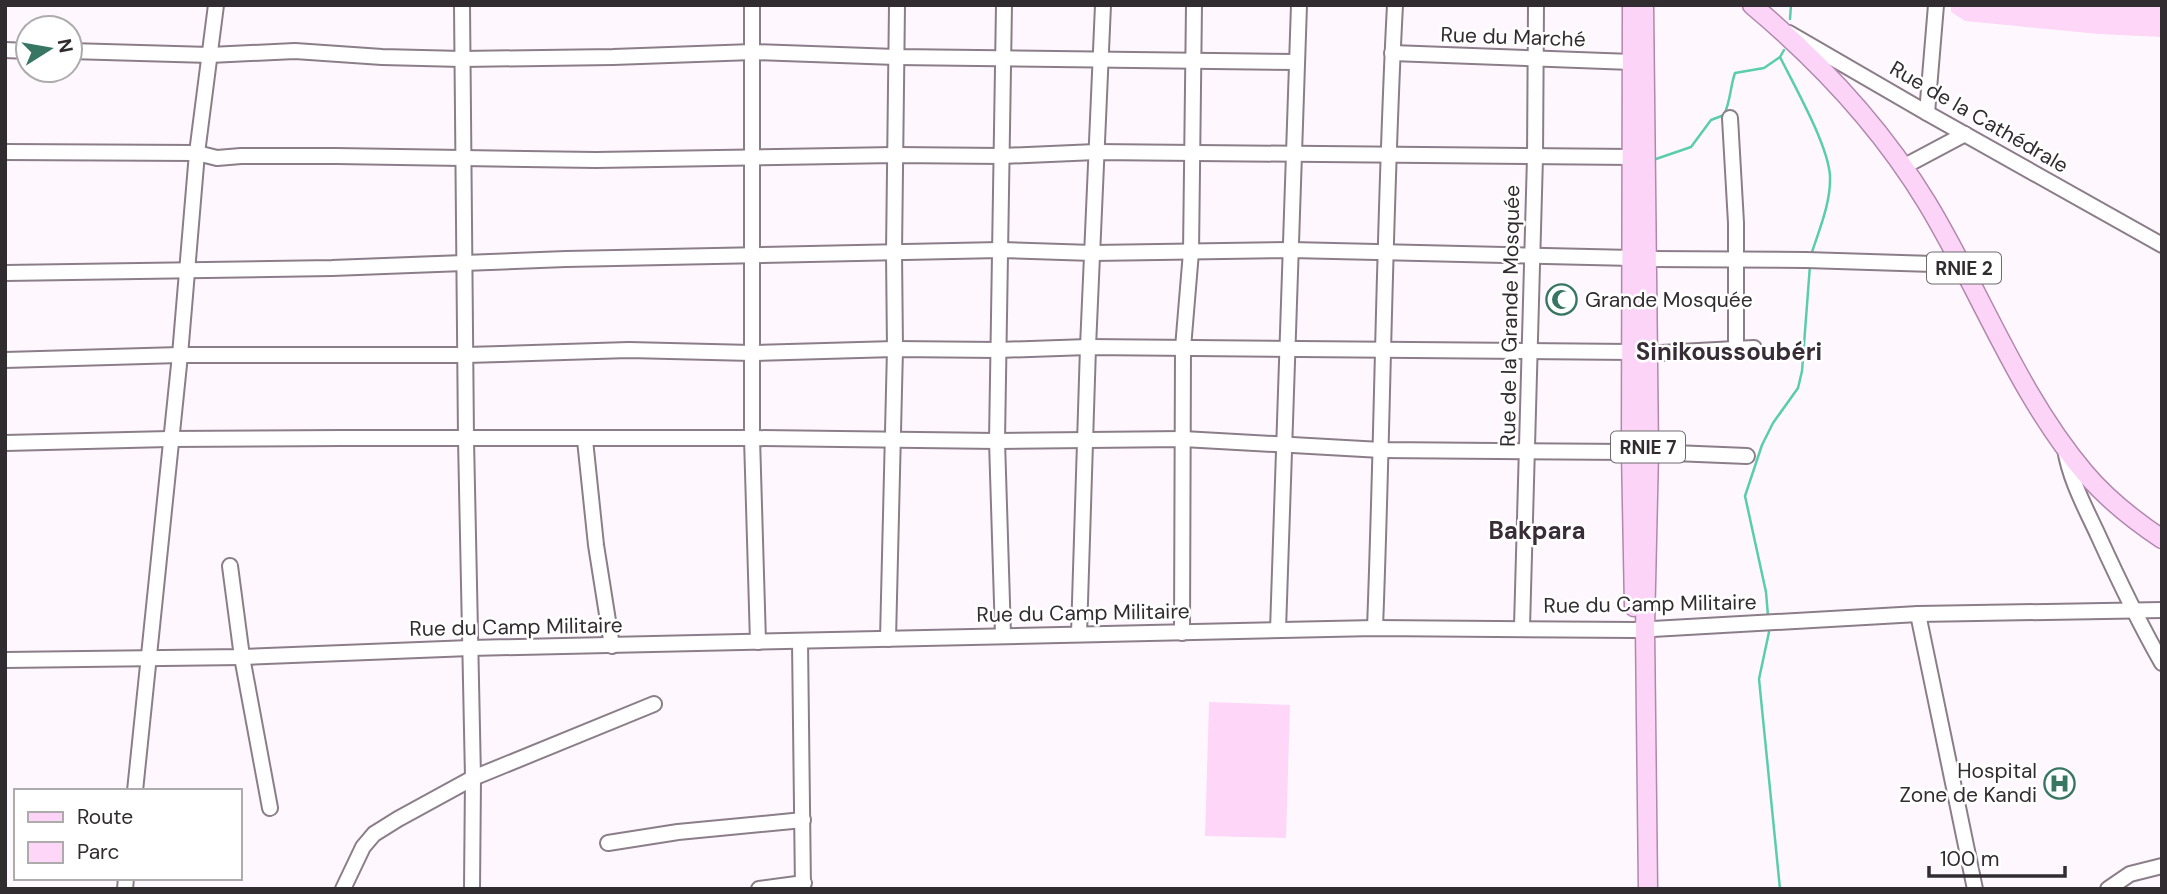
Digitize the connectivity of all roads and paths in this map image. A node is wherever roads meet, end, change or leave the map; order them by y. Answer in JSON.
{"nodes":[{"id":1,"x":216,"y":5,"type":"edge"},
{"id":2,"x":462,"y":5,"type":"edge"},
{"id":3,"x":752,"y":5,"type":"edge"},
{"id":4,"x":897,"y":5,"type":"edge"},
{"id":5,"x":1004,"y":5,"type":"edge"},
{"id":6,"x":1103,"y":5,"type":"edge"},
{"id":7,"x":1194,"y":5,"type":"edge"},
{"id":8,"x":1299,"y":5,"type":"edge"},
{"id":9,"x":1395,"y":5,"type":"edge"},
{"id":10,"x":1536,"y":5,"type":"edge"},
{"id":11,"x":1632,"y":5,"type":"edge"},
{"id":12,"x":1644,"y":5,"type":"edge"},
{"id":13,"x":1752,"y":5,"type":"edge"},
{"id":14,"x":1936,"y":5,"type":"edge"},
{"id":15,"x":1776,"y":25,"type":"junction"},
{"id":16,"x":84,"y":51,"type":"edge"},
{"id":17,"x":753,"y":52,"type":"junction"},
{"id":18,"x":1392,"y":53,"type":"junction"},
{"id":19,"x":210,"y":55,"type":"junction"},
{"id":20,"x":896,"y":57,"type":"junction"},
{"id":21,"x":1002,"y":58,"type":"junction"},
{"id":22,"x":1100,"y":58,"type":"junction"},
{"id":23,"x":1535,"y":58,"type":"junction"},
{"id":24,"x":462,"y":59,"type":"junction"},
{"id":25,"x":1192,"y":59,"type":"junction"},
{"id":26,"x":1297,"y":62,"type":"junction"},
{"id":27,"x":1632,"y":62,"type":"junction"},
{"id":28,"x":1927,"y":113,"type":"junction"},
{"id":29,"x":1730,"y":118,"type":"dead end"},
{"id":30,"x":1965,"y":134,"type":"junction"},
{"id":31,"x":5,"y":152,"type":"edge"},
{"id":32,"x":1096,"y":152,"type":"junction"},
{"id":33,"x":1295,"y":152,"type":"junction"},
{"id":34,"x":197,"y":153,"type":"junction"},
{"id":35,"x":1192,"y":154,"type":"junction"},
{"id":36,"x":895,"y":155,"type":"junction"},
{"id":37,"x":1002,"y":156,"type":"junction"},
{"id":38,"x":1388,"y":156,"type":"junction"},
{"id":39,"x":1633,"y":156,"type":"junction"},
{"id":40,"x":753,"y":157,"type":"junction"},
{"id":41,"x":1535,"y":157,"type":"junction"},
{"id":42,"x":462,"y":158,"type":"junction"},
{"id":43,"x":1903,"y":167,"type":"junction"},
{"id":44,"x":2162,"y":245,"type":"edge"},
{"id":45,"x":1000,"y":250,"type":"junction"},
{"id":46,"x":1291,"y":250,"type":"junction"},
{"id":47,"x":894,"y":252,"type":"junction"},
{"id":48,"x":1191,"y":252,"type":"junction"},
{"id":49,"x":1384,"y":252,"type":"junction"},
{"id":50,"x":1093,"y":253,"type":"junction"},
{"id":51,"x":754,"y":255,"type":"junction"},
{"id":52,"x":1531,"y":256,"type":"junction"},
{"id":53,"x":1640,"y":258,"type":"junction"},
{"id":54,"x":1735,"y":259,"type":"junction"},
{"id":55,"x":1960,"y":261,"type":"junction"},
{"id":56,"x":464,"y":264,"type":"junction"},
{"id":57,"x":187,"y":271,"type":"junction"},
{"id":58,"x":5,"y":273,"type":"edge"},
{"id":59,"x":1088,"y":348,"type":"junction"},
{"id":60,"x":1183,"y":348,"type":"junction"},
{"id":61,"x":1288,"y":348,"type":"junction"},
{"id":62,"x":1736,"y":348,"type":"junction"},
{"id":63,"x":1754,"y":348,"type":"dead end"},
{"id":64,"x":895,"y":349,"type":"junction"},
{"id":65,"x":998,"y":350,"type":"junction"},
{"id":66,"x":1383,"y":350,"type":"junction"},
{"id":67,"x":1530,"y":351,"type":"junction"},
{"id":68,"x":1632,"y":352,"type":"junction"},
{"id":69,"x":752,"y":353,"type":"junction"},
{"id":70,"x":1661,"y":353,"type":"dead end"},
{"id":71,"x":180,"y":355,"type":"junction"},
{"id":72,"x":466,"y":355,"type":"junction"},
{"id":73,"x":5,"y":360,"type":"edge"},
{"id":74,"x":752,"y":438,"type":"junction"},
{"id":75,"x":169,"y":439,"type":"junction"},
{"id":76,"x":466,"y":439,"type":"junction"},
{"id":77,"x":1183,"y":439,"type":"junction"},
{"id":78,"x":585,"y":440,"type":"junction"},
{"id":79,"x":893,"y":440,"type":"junction"},
{"id":80,"x":997,"y":441,"type":"junction"},
{"id":81,"x":1086,"y":441,"type":"junction"},
{"id":82,"x":5,"y":443,"type":"edge"},
{"id":83,"x":1285,"y":443,"type":"junction"},
{"id":84,"x":2065,"y":447,"type":"junction"},
{"id":85,"x":1381,"y":450,"type":"junction"},
{"id":86,"x":1528,"y":451,"type":"junction"},
{"id":87,"x":1640,"y":452,"type":"junction"},
{"id":88,"x":1747,"y":456,"type":"dead end"},
{"id":89,"x":2162,"y":539,"type":"edge"},
{"id":90,"x":230,"y":566,"type":"dead end"},
{"id":91,"x":2162,"y":610,"type":"edge"},
{"id":92,"x":2133,"y":611,"type":"junction"},
{"id":93,"x":1918,"y":614,"type":"junction"},
{"id":94,"x":1521,"y":627,"type":"junction"},
{"id":95,"x":1375,"y":628,"type":"junction"},
{"id":96,"x":1640,"y":630,"type":"junction"},
{"id":97,"x":1278,"y":631,"type":"junction"},
{"id":98,"x":1182,"y":633,"type":"junction"},
{"id":99,"x":1079,"y":634,"type":"junction"},
{"id":100,"x":1003,"y":635,"type":"junction"},
{"id":101,"x":888,"y":639,"type":"junction"},
{"id":102,"x":800,"y":641,"type":"junction"},
{"id":103,"x":758,"y":642,"type":"junction"},
{"id":104,"x":612,"y":646,"type":"junction"},
{"id":105,"x":470,"y":648,"type":"junction"},
{"id":106,"x":149,"y":657,"type":"junction"},
{"id":107,"x":242,"y":657,"type":"junction"},
{"id":108,"x":5,"y":660,"type":"edge"},
{"id":109,"x":2162,"y":663,"type":"edge"},
{"id":110,"x":654,"y":704,"type":"dead end"},
{"id":111,"x":473,"y":778,"type":"junction"},
{"id":112,"x":135,"y":789,"type":"edge"},
{"id":113,"x":270,"y":808,"type":"dead end"},
{"id":114,"x":803,"y":820,"type":"junction"},
{"id":115,"x":608,"y":843,"type":"dead end"},
{"id":116,"x":2162,"y":866,"type":"edge"},
{"id":117,"x":804,"y":886,"type":"edge"},
{"id":118,"x":343,"y":889,"type":"edge"},
{"id":119,"x":472,"y":889,"type":"edge"},
{"id":120,"x":759,"y":889,"type":"edge"},
{"id":121,"x":1636,"y":889,"type":"edge"},
{"id":122,"x":1648,"y":889,"type":"edge"},
{"id":123,"x":1975,"y":889,"type":"edge"},
{"id":124,"x":2108,"y":889,"type":"edge"}],
"edges":[{"from":1,"to":19,"type":"street"},
{"from":2,"to":24,"type":"street"},
{"from":3,"to":17,"type":"street"},
{"from":4,"to":20,"type":"street"},
{"from":5,"to":21,"type":"street"},
{"from":6,"to":22,"type":"street"},
{"from":7,"to":25,"type":"street"},
{"from":8,"to":26,"type":"street"},
{"from":9,"to":18,"type":"street"},
{"from":10,"to":23,"type":"street","name":"Rue de la Grande Mosquée"},
{"from":11,"to":27,"type":"main road","number":"RNIE 7"},
{"from":12,"to":53,"type":"main road","number":"RNIE 7"},
{"from":13,"to":15,"type":"main road","number":"RNIE 2"},
{"from":14,"to":28,"type":"street"},
{"from":15,"to":28,"type":"street","name":"Rue de la Cathédrale"},
{"from":15,"to":43,"type":"main road","number":"RNIE 2"},
{"from":16,"to":19,"type":"street"},
{"from":17,"to":20,"type":"street"},
{"from":17,"to":24,"type":"street"},
{"from":17,"to":40,"type":"street"},
{"from":18,"to":23,"type":"street","name":"Rue du Marché"},
{"from":18,"to":38,"type":"street"},
{"from":19,"to":24,"type":"street"},
{"from":19,"to":34,"type":"street"},
{"from":20,"to":21,"type":"street"},
{"from":20,"to":36,"type":"street"},
{"from":21,"to":22,"type":"street"},
{"from":21,"to":37,"type":"street"},
{"from":22,"to":25,"type":"street"},
{"from":22,"to":32,"type":"street"},
{"from":23,"to":27,"type":"street","name":"Rue du Marché"},
{"from":23,"to":41,"type":"street","name":"Rue de la Grande Mosquée"},
{"from":24,"to":42,"type":"street"},
{"from":25,"to":26,"type":"street"},
{"from":25,"to":35,"type":"street"},
{"from":26,"to":33,"type":"street"},
{"from":27,"to":39,"type":"main road","number":"RNIE 7"},
{"from":28,"to":30,"type":"street","name":"Rue de la Cathédrale"},
{"from":29,"to":54,"type":"street"},
{"from":30,"to":43,"type":"street"},
{"from":30,"to":44,"type":"street","name":"Rue de la Cathédrale"},
{"from":31,"to":34,"type":"street"},
{"from":32,"to":35,"type":"street"},
{"from":32,"to":37,"type":"street"},
{"from":32,"to":50,"type":"street"},
{"from":33,"to":35,"type":"street"},
{"from":33,"to":38,"type":"street"},
{"from":33,"to":46,"type":"street"},
{"from":34,"to":42,"type":"street"},
{"from":34,"to":57,"type":"street"},
{"from":35,"to":48,"type":"street"},
{"from":36,"to":37,"type":"street"},
{"from":36,"to":40,"type":"street"},
{"from":36,"to":47,"type":"street"},
{"from":37,"to":45,"type":"street"},
{"from":38,"to":41,"type":"street"},
{"from":38,"to":49,"type":"street"},
{"from":39,"to":41,"type":"street"},
{"from":39,"to":53,"type":"main road","number":"RNIE 7"},
{"from":40,"to":42,"type":"street"},
{"from":40,"to":51,"type":"street"},
{"from":41,"to":52,"type":"street","name":"Rue de la Grande Mosquée"},
{"from":42,"to":56,"type":"street"},
{"from":43,"to":55,"type":"main road","number":"RNIE 2"},
{"from":45,"to":47,"type":"street"},
{"from":45,"to":50,"type":"street"},
{"from":45,"to":65,"type":"street"},
{"from":46,"to":48,"type":"street"},
{"from":46,"to":49,"type":"street"},
{"from":46,"to":61,"type":"street"},
{"from":47,"to":51,"type":"street"},
{"from":47,"to":64,"type":"street"},
{"from":48,"to":50,"type":"street"},
{"from":48,"to":60,"type":"street"},
{"from":49,"to":52,"type":"street"},
{"from":49,"to":66,"type":"street"},
{"from":50,"to":59,"type":"street"},
{"from":51,"to":56,"type":"street"},
{"from":51,"to":69,"type":"street"},
{"from":52,"to":53,"type":"street"},
{"from":52,"to":67,"type":"street","name":"Rue de la Grande Mosquée"},
{"from":53,"to":54,"type":"street"},
{"from":53,"to":68,"type":"main road","number":"RNIE 7"},
{"from":53,"to":87,"type":"main road","number":"RNIE 7"},
{"from":54,"to":55,"type":"street"},
{"from":54,"to":62,"type":"street"},
{"from":55,"to":84,"type":"main road","number":"RNIE 2"},
{"from":56,"to":57,"type":"street"},
{"from":56,"to":72,"type":"street"},
{"from":57,"to":58,"type":"street"},
{"from":57,"to":71,"type":"street"},
{"from":59,"to":60,"type":"street"},
{"from":59,"to":65,"type":"street"},
{"from":59,"to":81,"type":"street"},
{"from":60,"to":61,"type":"street"},
{"from":60,"to":77,"type":"street"},
{"from":61,"to":66,"type":"street"},
{"from":61,"to":83,"type":"street"},
{"from":62,"to":63,"type":"street"},
{"from":62,"to":70,"type":"street"},
{"from":64,"to":65,"type":"street"},
{"from":64,"to":69,"type":"street"},
{"from":64,"to":79,"type":"street"},
{"from":65,"to":80,"type":"street"},
{"from":66,"to":67,"type":"street"},
{"from":66,"to":85,"type":"street"},
{"from":67,"to":68,"type":"street"},
{"from":67,"to":86,"type":"street","name":"Rue de la Grande Mosquée"},
{"from":68,"to":87,"type":"main road","number":"RNIE 7"},
{"from":69,"to":72,"type":"street"},
{"from":69,"to":74,"type":"street"},
{"from":71,"to":72,"type":"street"},
{"from":71,"to":73,"type":"street"},
{"from":71,"to":75,"type":"street"},
{"from":72,"to":76,"type":"street"},
{"from":74,"to":78,"type":"street"},
{"from":74,"to":79,"type":"street"},
{"from":74,"to":103,"type":"street"},
{"from":75,"to":76,"type":"street"},
{"from":75,"to":82,"type":"street"},
{"from":75,"to":106,"type":"street"},
{"from":76,"to":78,"type":"street"},
{"from":76,"to":105,"type":"street"},
{"from":77,"to":81,"type":"street"},
{"from":77,"to":83,"type":"street"},
{"from":77,"to":98,"type":"street"},
{"from":78,"to":104,"type":"street"},
{"from":79,"to":80,"type":"street"},
{"from":79,"to":101,"type":"street"},
{"from":80,"to":81,"type":"street"},
{"from":80,"to":100,"type":"street"},
{"from":81,"to":99,"type":"street"},
{"from":83,"to":85,"type":"street"},
{"from":83,"to":97,"type":"street"},
{"from":84,"to":89,"type":"main road","number":"RNIE 2"},
{"from":84,"to":92,"type":"street"},
{"from":85,"to":86,"type":"street"},
{"from":85,"to":95,"type":"street"},
{"from":86,"to":87,"type":"street"},
{"from":86,"to":94,"type":"street","name":"Rue de la Grande Mosquée"},
{"from":87,"to":88,"type":"street"},
{"from":87,"to":96,"type":"main road","number":"RNIE 7"},
{"from":90,"to":107,"type":"street"},
{"from":91,"to":92,"type":"street","name":"Rue du Camp Militaire"},
{"from":92,"to":93,"type":"street","name":"Rue du Camp Militaire"},
{"from":92,"to":109,"type":"street"},
{"from":93,"to":96,"type":"street","name":"Rue du Camp Militaire"},
{"from":93,"to":123,"type":"street"},
{"from":94,"to":95,"type":"street","name":"Rue du Camp Militaire"},
{"from":94,"to":96,"type":"street","name":"Rue du Camp Militaire"},
{"from":95,"to":97,"type":"street","name":"Rue du Camp Militaire"},
{"from":96,"to":121,"type":"main road","number":"RNIE 7"},
{"from":96,"to":122,"type":"main road","number":"RNIE 7"},
{"from":97,"to":98,"type":"street","name":"Rue du Camp Militaire"},
{"from":98,"to":99,"type":"street","name":"Rue du Camp Militaire"},
{"from":99,"to":100,"type":"street","name":"Rue du Camp Militaire"},
{"from":100,"to":101,"type":"street","name":"Rue du Camp Militaire"},
{"from":101,"to":102,"type":"street","name":"Rue du Camp Militaire"},
{"from":102,"to":103,"type":"street","name":"Rue du Camp Militaire"},
{"from":102,"to":114,"type":"street"},
{"from":103,"to":104,"type":"street","name":"Rue du Camp Militaire"},
{"from":104,"to":105,"type":"street","name":"Rue du Camp Militaire"},
{"from":105,"to":107,"type":"street","name":"Rue du Camp Militaire"},
{"from":105,"to":111,"type":"street"},
{"from":106,"to":107,"type":"street","name":"Rue du Camp Militaire"},
{"from":106,"to":108,"type":"street","name":"Rue du Camp Militaire"},
{"from":106,"to":112,"type":"street"},
{"from":107,"to":113,"type":"street"},
{"from":110,"to":111,"type":"street"},
{"from":111,"to":118,"type":"street"},
{"from":111,"to":119,"type":"street"},
{"from":114,"to":115,"type":"street"},
{"from":114,"to":117,"type":"street"},
{"from":116,"to":124,"type":"street"},
{"from":117,"to":120,"type":"street"}]}
